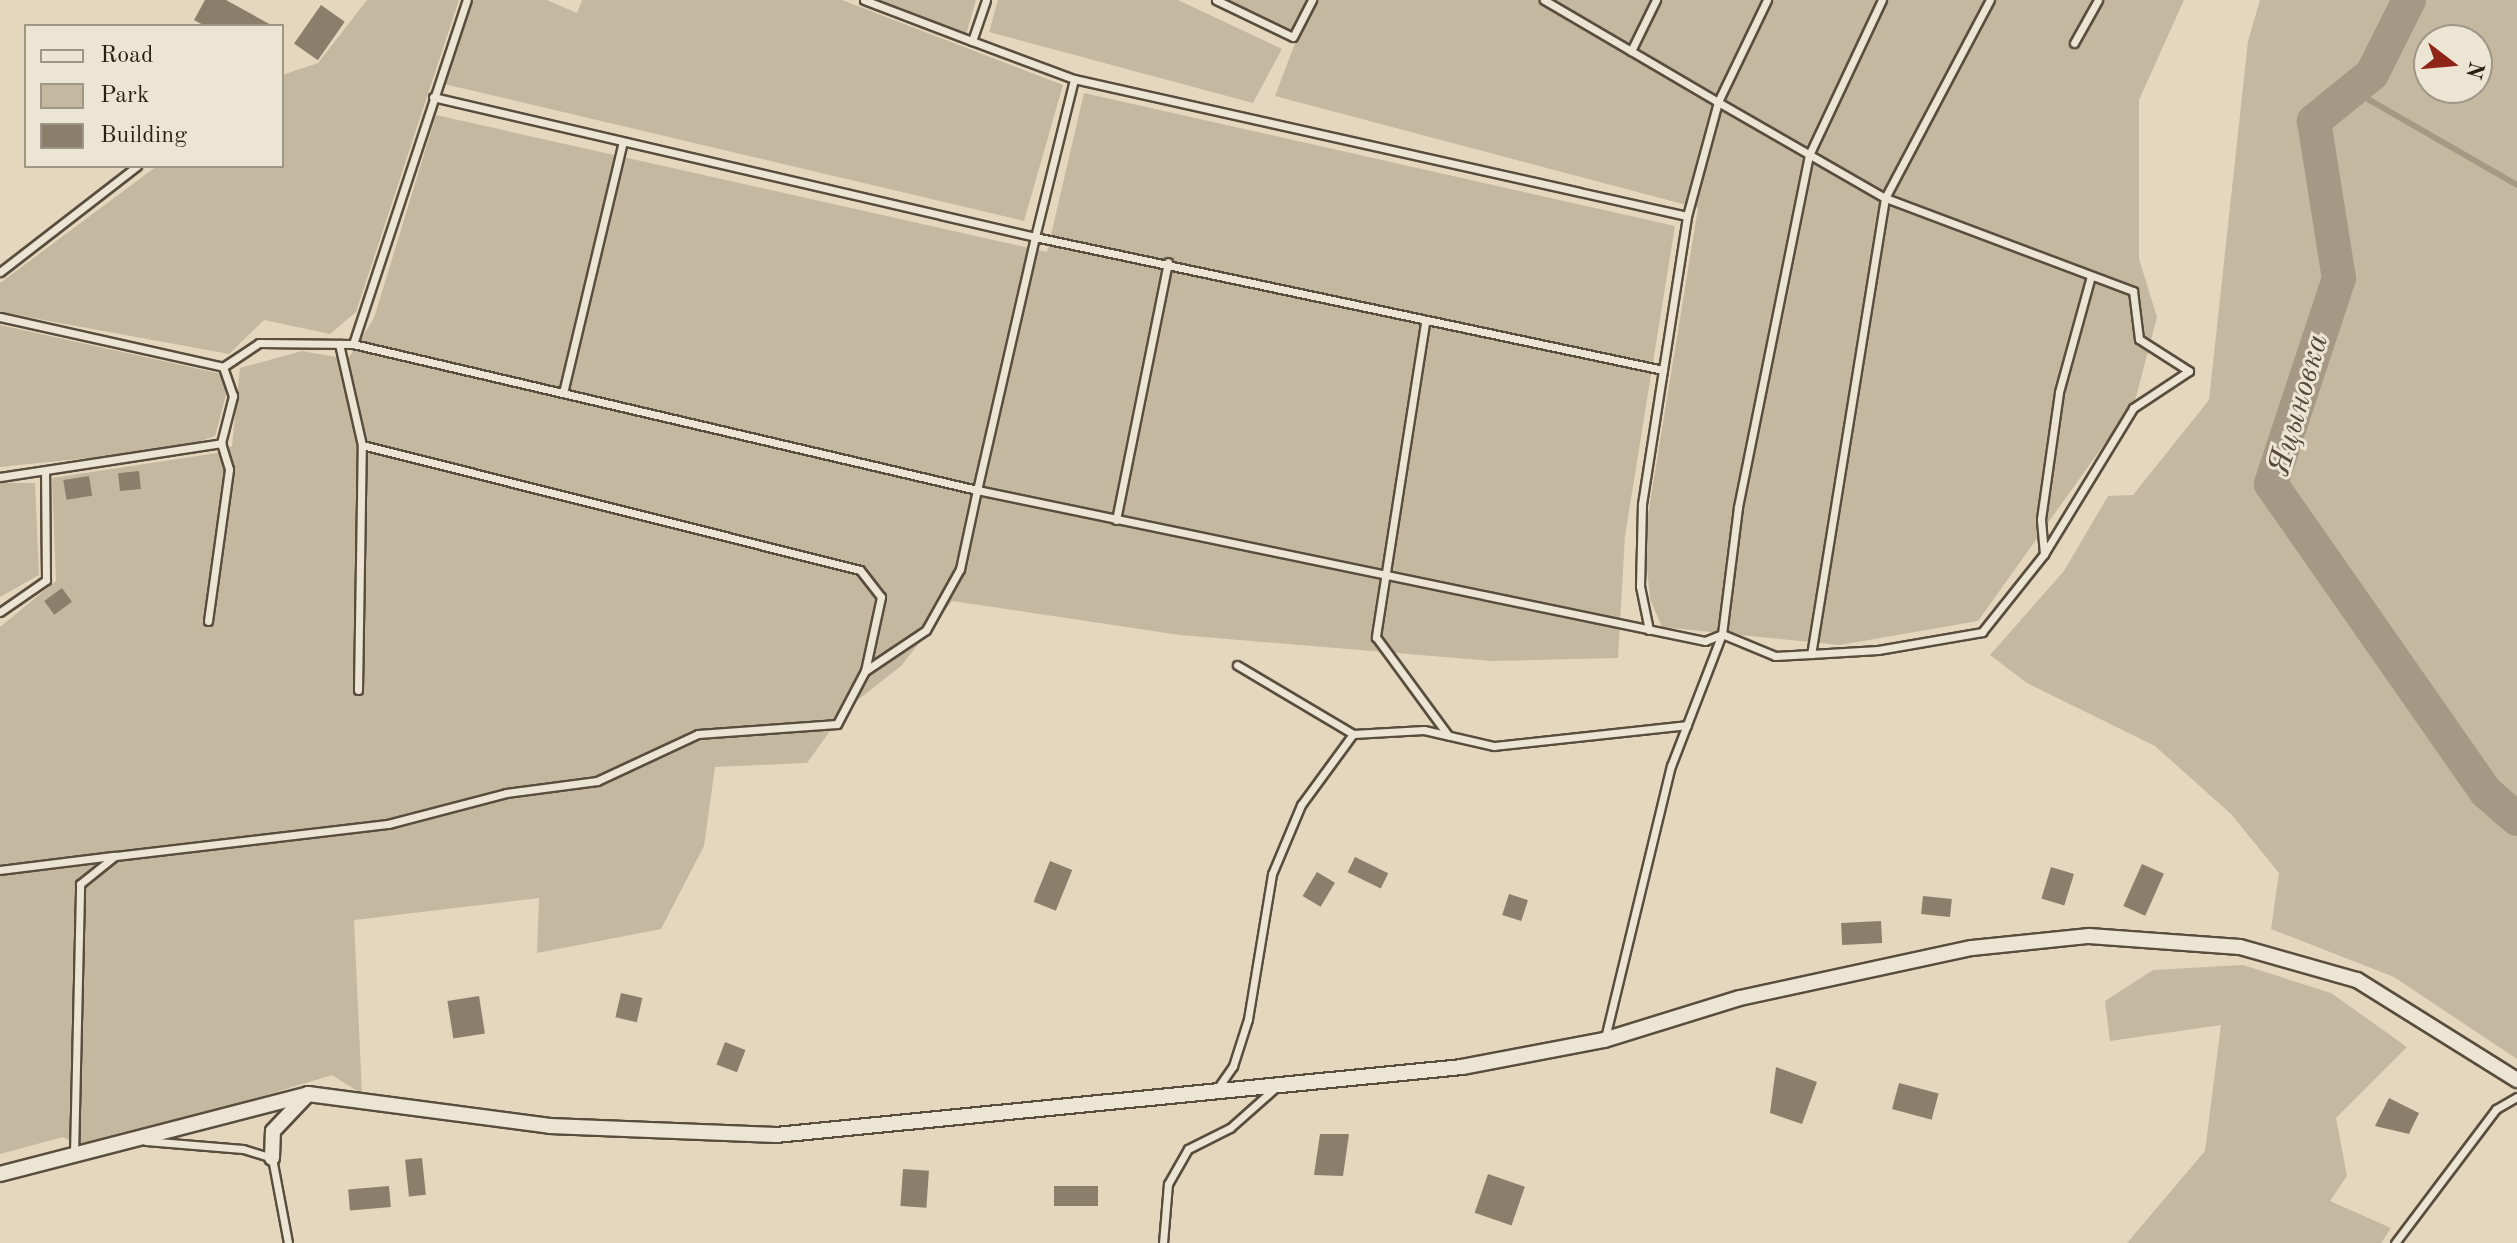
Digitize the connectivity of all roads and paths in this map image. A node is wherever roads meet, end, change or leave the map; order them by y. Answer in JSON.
{"nodes":[{"id":1,"x":467,"y":0,"type":"edge"},
{"id":2,"x":864,"y":0,"type":"edge"},
{"id":3,"x":986,"y":0,"type":"edge"},
{"id":4,"x":1216,"y":0,"type":"edge"},
{"id":5,"x":1312,"y":0,"type":"edge"},
{"id":6,"x":1656,"y":0,"type":"edge"},
{"id":7,"x":1767,"y":0,"type":"edge"},
{"id":8,"x":1882,"y":0,"type":"edge"},
{"id":9,"x":1990,"y":0,"type":"edge"},
{"id":10,"x":2098,"y":0,"type":"edge"},
{"id":11,"x":1548,"y":1,"type":"edge"},
{"id":12,"x":972,"y":41,"type":"junction"},
{"id":13,"x":2074,"y":43,"type":"dead end"},
{"id":14,"x":1631,"y":51,"type":"junction"},
{"id":15,"x":1074,"y":79,"type":"junction"},
{"id":16,"x":433,"y":97,"type":"junction"},
{"id":17,"x":1718,"y":102,"type":"junction"},
{"id":18,"x":623,"y":142,"type":"junction"},
{"id":19,"x":1809,"y":155,"type":"junction"},
{"id":20,"x":134,"y":168,"type":"edge"},
{"id":21,"x":1885,"y":198,"type":"junction"},
{"id":22,"x":1687,"y":216,"type":"junction"},
{"id":23,"x":1035,"y":237,"type":"junction"},
{"id":24,"x":1168,"y":262,"type":"junction"},
{"id":25,"x":0,"y":272,"type":"edge"},
{"id":26,"x":2091,"y":276,"type":"junction"},
{"id":27,"x":0,"y":317,"type":"edge"},
{"id":28,"x":1425,"y":323,"type":"junction"},
{"id":29,"x":339,"y":344,"type":"junction"},
{"id":30,"x":353,"y":344,"type":"junction"},
{"id":31,"x":223,"y":367,"type":"junction"},
{"id":32,"x":1663,"y":370,"type":"junction"},
{"id":33,"x":563,"y":393,"type":"junction"},
{"id":34,"x":221,"y":443,"type":"junction"},
{"id":35,"x":362,"y":445,"type":"junction"},
{"id":36,"x":45,"y":471,"type":"junction"},
{"id":37,"x":0,"y":477,"type":"edge"},
{"id":38,"x":977,"y":490,"type":"junction"},
{"id":39,"x":1116,"y":520,"type":"junction"},
{"id":40,"x":2044,"y":554,"type":"junction"},
{"id":41,"x":1383,"y":577,"type":"junction"},
{"id":42,"x":0,"y":612,"type":"edge"},
{"id":43,"x":208,"y":621,"type":"dead end"},
{"id":44,"x":1649,"y":630,"type":"junction"},
{"id":45,"x":1722,"y":634,"type":"junction"},
{"id":46,"x":1811,"y":654,"type":"junction"},
{"id":47,"x":1237,"y":665,"type":"dead end"},
{"id":48,"x":865,"y":671,"type":"junction"},
{"id":49,"x":358,"y":690,"type":"dead end"},
{"id":50,"x":1687,"y":725,"type":"junction"},
{"id":51,"x":1353,"y":734,"type":"junction"},
{"id":52,"x":1448,"y":735,"type":"junction"},
{"id":53,"x":115,"y":856,"type":"junction"},
{"id":54,"x":0,"y":870,"type":"edge"},
{"id":55,"x":1604,"y":1040,"type":"junction"},
{"id":56,"x":2517,"y":1080,"type":"edge"},
{"id":57,"x":1279,"y":1085,"type":"junction"},
{"id":58,"x":1216,"y":1091,"type":"junction"},
{"id":59,"x":308,"y":1094,"type":"junction"},
{"id":60,"x":2517,"y":1097,"type":"edge"},
{"id":61,"x":146,"y":1141,"type":"junction"},
{"id":62,"x":73,"y":1157,"type":"junction"},
{"id":63,"x":272,"y":1158,"type":"junction"},
{"id":64,"x":0,"y":1174,"type":"edge"},
{"id":65,"x":288,"y":1243,"type":"edge"},
{"id":66,"x":1163,"y":1243,"type":"edge"},
{"id":67,"x":2395,"y":1243,"type":"edge"}],
"edges":[{"from":1,"to":16,"type":"lane"},
{"from":2,"to":12,"type":"lane"},
{"from":3,"to":12,"type":"lane"},
{"from":4,"to":5,"type":"lane"},
{"from":6,"to":14,"type":"lane"},
{"from":7,"to":17,"type":"lane"},
{"from":8,"to":19,"type":"lane"},
{"from":9,"to":21,"type":"lane"},
{"from":10,"to":13,"type":"lane"},
{"from":11,"to":14,"type":"lane"},
{"from":12,"to":15,"type":"lane"},
{"from":14,"to":17,"type":"lane"},
{"from":15,"to":22,"type":"lane"},
{"from":15,"to":23,"type":"lane"},
{"from":16,"to":18,"type":"lane"},
{"from":16,"to":30,"type":"lane"},
{"from":17,"to":19,"type":"lane"},
{"from":17,"to":22,"type":"lane"},
{"from":18,"to":23,"type":"lane"},
{"from":18,"to":33,"type":"lane"},
{"from":19,"to":21,"type":"lane"},
{"from":19,"to":45,"type":"lane"},
{"from":20,"to":25,"type":"lane"},
{"from":21,"to":26,"type":"lane"},
{"from":21,"to":46,"type":"lane"},
{"from":22,"to":32,"type":"lane"},
{"from":23,"to":24,"type":"lane"},
{"from":23,"to":38,"type":"lane"},
{"from":24,"to":28,"type":"lane"},
{"from":24,"to":39,"type":"lane"},
{"from":26,"to":40,"type":"lane"},
{"from":26,"to":40,"type":"lane"},
{"from":27,"to":31,"type":"lane"},
{"from":28,"to":32,"type":"lane"},
{"from":28,"to":41,"type":"lane"},
{"from":29,"to":30,"type":"lane"},
{"from":29,"to":31,"type":"lane"},
{"from":29,"to":35,"type":"lane"},
{"from":30,"to":33,"type":"lane"},
{"from":31,"to":34,"type":"lane"},
{"from":32,"to":44,"type":"lane"},
{"from":33,"to":38,"type":"lane"},
{"from":34,"to":36,"type":"lane"},
{"from":34,"to":43,"type":"lane"},
{"from":35,"to":48,"type":"lane"},
{"from":35,"to":49,"type":"lane"},
{"from":36,"to":37,"type":"lane"},
{"from":36,"to":42,"type":"lane"},
{"from":38,"to":39,"type":"lane"},
{"from":38,"to":48,"type":"lane"},
{"from":39,"to":41,"type":"lane"},
{"from":40,"to":46,"type":"lane"},
{"from":41,"to":44,"type":"lane"},
{"from":41,"to":52,"type":"lane"},
{"from":44,"to":45,"type":"lane"},
{"from":45,"to":46,"type":"lane"},
{"from":45,"to":50,"type":"lane"},
{"from":47,"to":51,"type":"lane"},
{"from":48,"to":53,"type":"lane"},
{"from":50,"to":52,"type":"lane"},
{"from":50,"to":55,"type":"lane"},
{"from":51,"to":52,"type":"lane"},
{"from":51,"to":58,"type":"lane"},
{"from":53,"to":54,"type":"lane"},
{"from":53,"to":62,"type":"lane"},
{"from":55,"to":56,"type":"street"},
{"from":55,"to":57,"type":"street"},
{"from":57,"to":58,"type":"street"},
{"from":57,"to":66,"type":"lane"},
{"from":58,"to":59,"type":"street"},
{"from":59,"to":61,"type":"street"},
{"from":59,"to":63,"type":"street"},
{"from":60,"to":67,"type":"lane"},
{"from":61,"to":62,"type":"street"},
{"from":61,"to":63,"type":"lane"},
{"from":62,"to":64,"type":"street"},
{"from":63,"to":65,"type":"lane"}]}
